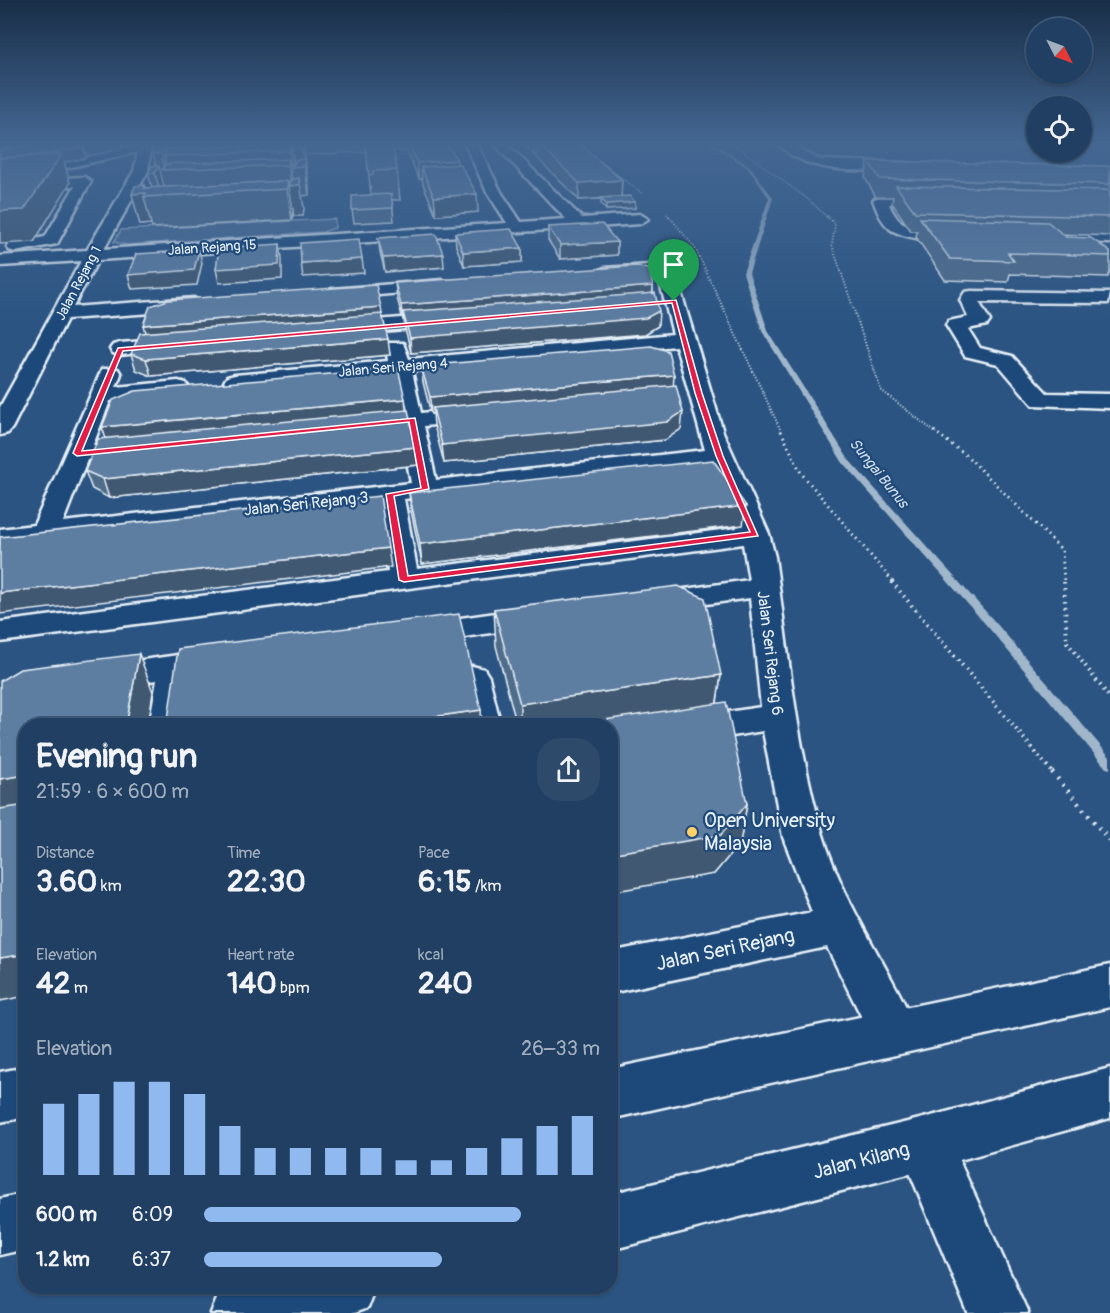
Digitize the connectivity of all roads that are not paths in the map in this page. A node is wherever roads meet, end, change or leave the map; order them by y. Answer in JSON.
{"nodes":[{"id":1,"x":72,"y":203,"type":"edge"},
{"id":2,"x":122,"y":203,"type":"edge"},
{"id":3,"x":501,"y":203,"type":"edge"},
{"id":4,"x":559,"y":203,"type":"edge"},
{"id":5,"x":878,"y":203,"type":"edge"},
{"id":6,"x":640,"y":219,"type":"dead end"},
{"id":7,"x":578,"y":223,"type":"junction"},
{"id":8,"x":516,"y":226,"type":"junction"},
{"id":9,"x":979,"y":235,"type":"edge"},
{"id":10,"x":1003,"y":236,"type":"edge"},
{"id":11,"x":1110,"y":238,"type":"edge"},
{"id":12,"x":0,"y":248,"type":"edge"},
{"id":13,"x":92,"y":255,"type":"junction"},
{"id":14,"x":0,"y":261,"type":"edge"},
{"id":15,"x":583,"y":275,"type":"edge"},
{"id":16,"x":465,"y":284,"type":"edge"},
{"id":17,"x":383,"y":290,"type":"junction"},
{"id":18,"x":313,"y":295,"type":"edge"},
{"id":19,"x":1109,"y":299,"type":"edge"},
{"id":20,"x":674,"y":301,"type":"junction"},
{"id":21,"x":207,"y":303,"type":"edge"},
{"id":22,"x":651,"y":303,"type":"edge"},
{"id":23,"x":137,"y":309,"type":"junction"},
{"id":24,"x":61,"y":314,"type":"junction"},
{"id":25,"x":473,"y":318,"type":"edge"},
{"id":26,"x":390,"y":325,"type":"junction"},
{"id":27,"x":320,"y":331,"type":"edge"},
{"id":28,"x":684,"y":339,"type":"junction"},
{"id":29,"x":202,"y":342,"type":"edge"},
{"id":30,"x":120,"y":349,"type":"junction"},
{"id":31,"x":400,"y":367,"type":"junction"},
{"id":32,"x":698,"y":393,"type":"junction"},
{"id":33,"x":102,"y":395,"type":"junction"},
{"id":34,"x":674,"y":395,"type":"edge"},
{"id":35,"x":1110,"y":401,"type":"edge"},
{"id":36,"x":496,"y":412,"type":"edge"},
{"id":37,"x":412,"y":420,"type":"junction"},
{"id":38,"x":343,"y":427,"type":"edge"},
{"id":39,"x":0,"y":428,"type":"edge"},
{"id":40,"x":158,"y":445,"type":"edge"},
{"id":41,"x":77,"y":453,"type":"junction"},
{"id":42,"x":719,"y":456,"type":"junction"},
{"id":43,"x":425,"y":489,"type":"junction"},
{"id":44,"x":390,"y":494,"type":"junction"},
{"id":45,"x":45,"y":532,"type":"junction"},
{"id":46,"x":755,"y":534,"type":"junction"},
{"id":47,"x":1,"y":538,"type":"edge"},
{"id":48,"x":404,"y":580,"type":"junction"},
{"id":49,"x":763,"y":587,"type":"junction"},
{"id":50,"x":623,"y":606,"type":"edge"},
{"id":51,"x":565,"y":614,"type":"edge"},
{"id":52,"x":460,"y":628,"type":"junction"},
{"id":53,"x":0,"y":632,"type":"edge"},
{"id":54,"x":389,"y":638,"type":"edge"},
{"id":55,"x":247,"y":657,"type":"edge"},
{"id":56,"x":176,"y":667,"type":"junction"},
{"id":57,"x":70,"y":681,"type":"edge"},
{"id":58,"x":779,"y":716,"type":"junction"},
{"id":59,"x":168,"y":718,"type":"edge"},
{"id":60,"x":481,"y":718,"type":"edge"},
{"id":61,"x":618,"y":742,"type":"edge"},
{"id":62,"x":838,"y":926,"type":"junction"},
{"id":63,"x":618,"y":971,"type":"edge"},
{"id":64,"x":1110,"y":986,"type":"edge"},
{"id":65,"x":894,"y":1032,"type":"junction"},
{"id":66,"x":618,"y":1092,"type":"edge"},
{"id":67,"x":1110,"y":1093,"type":"edge"},
{"id":68,"x":18,"y":1094,"type":"edge"},
{"id":69,"x":0,"y":1097,"type":"edge"},
{"id":70,"x":924,"y":1144,"type":"junction"},
{"id":71,"x":618,"y":1220,"type":"edge"},
{"id":72,"x":18,"y":1223,"type":"edge"},
{"id":73,"x":0,"y":1227,"type":"edge"},
{"id":74,"x":318,"y":1294,"type":"edge"},
{"id":75,"x":242,"y":1313,"type":"edge"},
{"id":76,"x":998,"y":1313,"type":"edge"}],
"edges":[{"from":1,"to":12,"type":"street"},
{"from":2,"to":13,"type":"street","name":"Jalan Rejang 1"},
{"from":3,"to":8,"type":"street"},
{"from":4,"to":7,"type":"street"},
{"from":5,"to":9,"type":"street"},
{"from":6,"to":7,"type":"street","name":"Jalan Rejang 15"},
{"from":7,"to":8,"type":"street","name":"Jalan Rejang 15"},
{"from":8,"to":13,"type":"street","name":"Jalan Rejang 15"},
{"from":10,"to":11,"type":"street"},
{"from":13,"to":14,"type":"street","name":"Jalan Rejang 15"},
{"from":13,"to":24,"type":"street","name":"Jalan Rejang 1"},
{"from":15,"to":20,"type":"street","name":"Jalan Seri Rejang 6"},
{"from":16,"to":17,"type":"street"},
{"from":17,"to":18,"type":"street"},
{"from":17,"to":26,"type":"street"},
{"from":19,"to":35,"type":"street"},
{"from":20,"to":22,"type":"street"},
{"from":20,"to":28,"type":"street","name":"Jalan Seri Rejang 6"},
{"from":21,"to":23,"type":"street"},
{"from":23,"to":24,"type":"street"},
{"from":23,"to":30,"type":"street"},
{"from":24,"to":39,"type":"street","name":"Jalan Rejang 1"},
{"from":25,"to":26,"type":"street"},
{"from":26,"to":27,"type":"street"},
{"from":26,"to":31,"type":"street"},
{"from":28,"to":31,"type":"street","name":"Jalan Seri Rejang 4"},
{"from":28,"to":32,"type":"street","name":"Jalan Seri Rejang 6"},
{"from":29,"to":30,"type":"street"},
{"from":30,"to":33,"type":"street"},
{"from":31,"to":33,"type":"street","name":"Jalan Seri Rejang 4"},
{"from":31,"to":37,"type":"street"},
{"from":32,"to":34,"type":"street"},
{"from":32,"to":42,"type":"street","name":"Jalan Seri Rejang 6"},
{"from":33,"to":41,"type":"street"},
{"from":36,"to":37,"type":"street"},
{"from":37,"to":38,"type":"street"},
{"from":37,"to":43,"type":"street"},
{"from":40,"to":41,"type":"street"},
{"from":41,"to":45,"type":"street"},
{"from":42,"to":43,"type":"street","name":"Jalan Seri Rejang 3"},
{"from":42,"to":46,"type":"street","name":"Jalan Seri Rejang 6"},
{"from":43,"to":44,"type":"street","name":"Jalan Seri Rejang 3"},
{"from":44,"to":45,"type":"street","name":"Jalan Seri Rejang 3"},
{"from":44,"to":48,"type":"street"},
{"from":45,"to":47,"type":"street","name":"Jalan Seri Rejang 3"},
{"from":46,"to":48,"type":"street"},
{"from":46,"to":49,"type":"street","name":"Jalan Seri Rejang 6"},
{"from":48,"to":53,"type":"street"},
{"from":49,"to":50,"type":"street"},
{"from":49,"to":58,"type":"street","name":"Jalan Seri Rejang 6"},
{"from":51,"to":52,"type":"street"},
{"from":52,"to":54,"type":"street"},
{"from":52,"to":60,"type":"street"},
{"from":55,"to":56,"type":"street"},
{"from":56,"to":57,"type":"street"},
{"from":56,"to":59,"type":"street"},
{"from":58,"to":61,"type":"street"},
{"from":58,"to":62,"type":"street","name":"Jalan Seri Rejang 6"},
{"from":62,"to":63,"type":"street","name":"Jalan Seri Rejang"},
{"from":62,"to":65,"type":"street","name":"Jalan Seri Rejang 6"},
{"from":64,"to":65,"type":"street"},
{"from":65,"to":66,"type":"street"},
{"from":67,"to":70,"type":"street","name":"Jalan Kilang"},
{"from":68,"to":69,"type":"street"},
{"from":70,"to":71,"type":"street","name":"Jalan Kilang"},
{"from":70,"to":76,"type":"street"},
{"from":72,"to":73,"type":"street"},
{"from":74,"to":75,"type":"street"}]}
